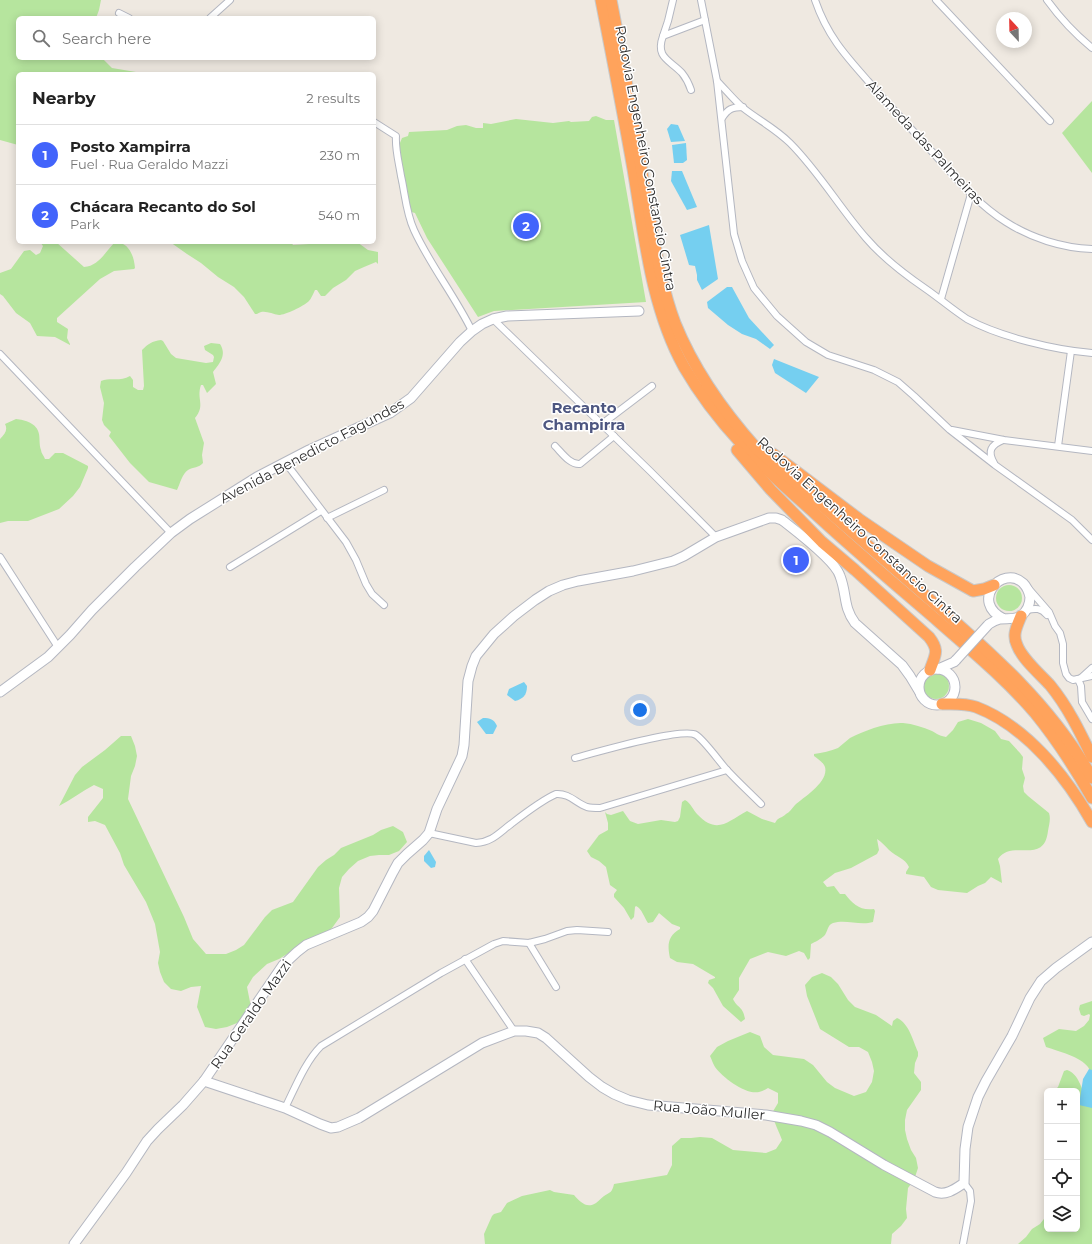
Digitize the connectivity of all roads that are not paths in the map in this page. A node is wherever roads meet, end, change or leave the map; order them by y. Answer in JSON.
{"nodes":[{"id":1,"x":230,"y":0,"type":"edge"},
{"id":2,"x":601,"y":0,"type":"edge"},
{"id":3,"x":611,"y":0,"type":"edge"},
{"id":4,"x":673,"y":0,"type":"edge"},
{"id":5,"x":701,"y":0,"type":"edge"},
{"id":6,"x":815,"y":0,"type":"edge"},
{"id":7,"x":936,"y":0,"type":"edge"},
{"id":8,"x":1047,"y":0,"type":"edge"},
{"id":9,"x":119,"y":13,"type":"dead end"},
{"id":10,"x":125,"y":16,"type":"edge"},
{"id":11,"x":212,"y":16,"type":"edge"},
{"id":12,"x":705,"y":20,"type":"junction"},
{"id":13,"x":663,"y":36,"type":"junction"},
{"id":14,"x":1092,"y":48,"type":"edge"},
{"id":15,"x":717,"y":81,"type":"junction"},
{"id":16,"x":691,"y":90,"type":"dead end"},
{"id":17,"x":743,"y":107,"type":"junction"},
{"id":18,"x":722,"y":118,"type":"junction"},
{"id":19,"x":1050,"y":121,"type":"dead end"},
{"id":20,"x":376,"y":123,"type":"edge"},
{"id":21,"x":971,"y":194,"type":"junction"},
{"id":22,"x":1092,"y":249,"type":"edge"},
{"id":23,"x":941,"y":299,"type":"junction"},
{"id":24,"x":639,"y":311,"type":"dead end"},
{"id":25,"x":493,"y":319,"type":"junction"},
{"id":26,"x":472,"y":331,"type":"junction"},
{"id":27,"x":1071,"y":352,"type":"junction"},
{"id":28,"x":1092,"y":353,"type":"edge"},
{"id":29,"x":0,"y":354,"type":"edge"},
{"id":30,"x":652,"y":386,"type":"dead end"},
{"id":31,"x":718,"y":409,"type":"junction"},
{"id":32,"x":602,"y":424,"type":"junction"},
{"id":33,"x":950,"y":430,"type":"junction"},
{"id":34,"x":614,"y":436,"type":"junction"},
{"id":35,"x":1004,"y":440,"type":"junction"},
{"id":36,"x":556,"y":446,"type":"dead end"},
{"id":37,"x":1058,"y":446,"type":"junction"},
{"id":38,"x":1092,"y":451,"type":"edge"},
{"id":39,"x":285,"y":462,"type":"junction"},
{"id":40,"x":995,"y":465,"type":"junction"},
{"id":41,"x":384,"y":490,"type":"dead end"},
{"id":42,"x":321,"y":511,"type":"junction"},
{"id":43,"x":327,"y":518,"type":"junction"},
{"id":44,"x":171,"y":533,"type":"junction"},
{"id":45,"x":716,"y":537,"type":"junction"},
{"id":46,"x":1092,"y":540,"type":"edge"},
{"id":47,"x":0,"y":557,"type":"edge"},
{"id":48,"x":230,"y":567,"type":"dead end"},
{"id":49,"x":994,"y":585,"type":"junction"},
{"id":50,"x":1026,"y":587,"type":"junction"},
{"id":51,"x":384,"y":605,"type":"dead end"},
{"id":52,"x":991,"y":609,"type":"junction"},
{"id":53,"x":1024,"y":613,"type":"junction"},
{"id":54,"x":1004,"y":619,"type":"junction"},
{"id":55,"x":1051,"y":619,"type":"junction"},
{"id":56,"x":988,"y":624,"type":"junction"},
{"id":57,"x":58,"y":647,"type":"junction"},
{"id":58,"x":955,"y":661,"type":"junction"},
{"id":59,"x":902,"y":665,"type":"junction"},
{"id":60,"x":1092,"y":668,"type":"edge"},
{"id":61,"x":931,"y":671,"type":"junction"},
{"id":62,"x":1092,"y":676,"type":"edge"},
{"id":63,"x":1079,"y":678,"type":"junction"},
{"id":64,"x":954,"y":680,"type":"junction"},
{"id":65,"x":0,"y":692,"type":"edge"},
{"id":66,"x":919,"y":692,"type":"junction"},
{"id":67,"x":942,"y":704,"type":"junction"},
{"id":68,"x":1092,"y":719,"type":"edge"},
{"id":69,"x":1092,"y":757,"type":"edge"},
{"id":70,"x":575,"y":758,"type":"dead end"},
{"id":71,"x":727,"y":770,"type":"junction"},
{"id":72,"x":1092,"y":778,"type":"edge"},
{"id":73,"x":1092,"y":798,"type":"edge"},
{"id":74,"x":761,"y":804,"type":"dead end"},
{"id":75,"x":1092,"y":822,"type":"edge"},
{"id":76,"x":428,"y":833,"type":"junction"},
{"id":77,"x":608,"y":932,"type":"dead end"},
{"id":78,"x":529,"y":942,"type":"junction"},
{"id":79,"x":1092,"y":942,"type":"edge"},
{"id":80,"x":466,"y":959,"type":"junction"},
{"id":81,"x":556,"y":987,"type":"dead end"},
{"id":82,"x":514,"y":1031,"type":"junction"},
{"id":83,"x":204,"y":1081,"type":"junction"},
{"id":84,"x":285,"y":1108,"type":"junction"},
{"id":85,"x":964,"y":1183,"type":"junction"},
{"id":86,"x":74,"y":1244,"type":"edge"},
{"id":87,"x":963,"y":1244,"type":"edge"}],
"edges":[{"from":1,"to":11,"type":"street"},
{"from":2,"to":31,"type":"highway","name":"Rodovia Engenheiro Constancio Cintra"},
{"from":3,"to":31,"type":"highway","name":"Rodovia Engenheiro Constancio Cintra"},
{"from":4,"to":13,"type":"street"},
{"from":5,"to":12,"type":"street"},
{"from":6,"to":21,"type":"street","name":"Alameda das Palmeiras"},
{"from":7,"to":19,"type":"street"},
{"from":8,"to":14,"type":"street"},
{"from":9,"to":10,"type":"street"},
{"from":12,"to":13,"type":"street"},
{"from":12,"to":15,"type":"street"},
{"from":13,"to":16,"type":"street"},
{"from":15,"to":17,"type":"street"},
{"from":15,"to":18,"type":"street"},
{"from":17,"to":18,"type":"street"},
{"from":17,"to":23,"type":"street"},
{"from":18,"to":33,"type":"street"},
{"from":20,"to":26,"type":"street"},
{"from":21,"to":22,"type":"street","name":"Alameda das Palmeiras"},
{"from":21,"to":23,"type":"street"},
{"from":23,"to":27,"type":"street"},
{"from":24,"to":25,"type":"street","name":"Avenida Benedicto Fagundes"},
{"from":25,"to":26,"type":"street","name":"Avenida Benedicto Fagundes"},
{"from":25,"to":32,"type":"street"},
{"from":26,"to":39,"type":"street","name":"Avenida Benedicto Fagundes"},
{"from":27,"to":28,"type":"street"},
{"from":27,"to":37,"type":"street"},
{"from":29,"to":44,"type":"street"},
{"from":30,"to":32,"type":"street"},
{"from":31,"to":49,"type":"highway"},
{"from":31,"to":61,"type":"highway"},
{"from":31,"to":72,"type":"highway","name":"Rodovia Engenheiro Constancio Cintra"},
{"from":31,"to":73,"type":"highway","name":"Rodovia Engenheiro Constancio Cintra"},
{"from":32,"to":34,"type":"street"},
{"from":33,"to":35,"type":"street"},
{"from":33,"to":40,"type":"street"},
{"from":34,"to":36,"type":"street"},
{"from":34,"to":45,"type":"street"},
{"from":35,"to":37,"type":"street"},
{"from":35,"to":40,"type":"street"},
{"from":37,"to":38,"type":"street"},
{"from":39,"to":42,"type":"street"},
{"from":39,"to":44,"type":"street","name":"Avenida Benedicto Fagundes"},
{"from":40,"to":46,"type":"street"},
{"from":41,"to":43,"type":"street"},
{"from":42,"to":43,"type":"street"},
{"from":42,"to":48,"type":"street"},
{"from":43,"to":51,"type":"street"},
{"from":44,"to":57,"type":"street","name":"Avenida Benedicto Fagundes"},
{"from":45,"to":59,"type":"street","name":"Rua Geraldo Mazzi"},
{"from":45,"to":76,"type":"street","name":"Rua Geraldo Mazzi"},
{"from":47,"to":57,"type":"street"},
{"from":49,"to":50,"type":"street"},
{"from":49,"to":52,"type":"street"},
{"from":50,"to":53,"type":"street"},
{"from":50,"to":55,"type":"street"},
{"from":52,"to":54,"type":"street"},
{"from":52,"to":56,"type":"street"},
{"from":53,"to":54,"type":"street"},
{"from":53,"to":55,"type":"street"},
{"from":53,"to":69,"type":"highway"},
{"from":54,"to":56,"type":"street"},
{"from":55,"to":63,"type":"street"},
{"from":56,"to":58,"type":"street","bridge":true},
{"from":57,"to":65,"type":"street","name":"Avenida Benedicto Fagundes"},
{"from":58,"to":61,"type":"street"},
{"from":58,"to":64,"type":"street"},
{"from":59,"to":61,"type":"street"},
{"from":59,"to":66,"type":"street"},
{"from":60,"to":63,"type":"street"},
{"from":61,"to":64,"type":"street"},
{"from":61,"to":66,"type":"street"},
{"from":62,"to":63,"type":"street"},
{"from":63,"to":68,"type":"street"},
{"from":64,"to":67,"type":"street"},
{"from":66,"to":67,"type":"street"},
{"from":67,"to":75,"type":"highway"},
{"from":70,"to":71,"type":"street"},
{"from":71,"to":74,"type":"street"},
{"from":71,"to":76,"type":"street"},
{"from":76,"to":83,"type":"street","name":"Rua Geraldo Mazzi"},
{"from":77,"to":78,"type":"street"},
{"from":78,"to":80,"type":"street"},
{"from":78,"to":81,"type":"street"},
{"from":79,"to":85,"type":"street"},
{"from":80,"to":82,"type":"street"},
{"from":80,"to":84,"type":"street"},
{"from":82,"to":84,"type":"street","name":"Rua João Muller"},
{"from":82,"to":85,"type":"street","name":"Rua João Muller"},
{"from":83,"to":84,"type":"street","name":"Rua João Muller"},
{"from":83,"to":86,"type":"street","name":"Rua Geraldo Mazzi"},
{"from":85,"to":87,"type":"street"}]}
